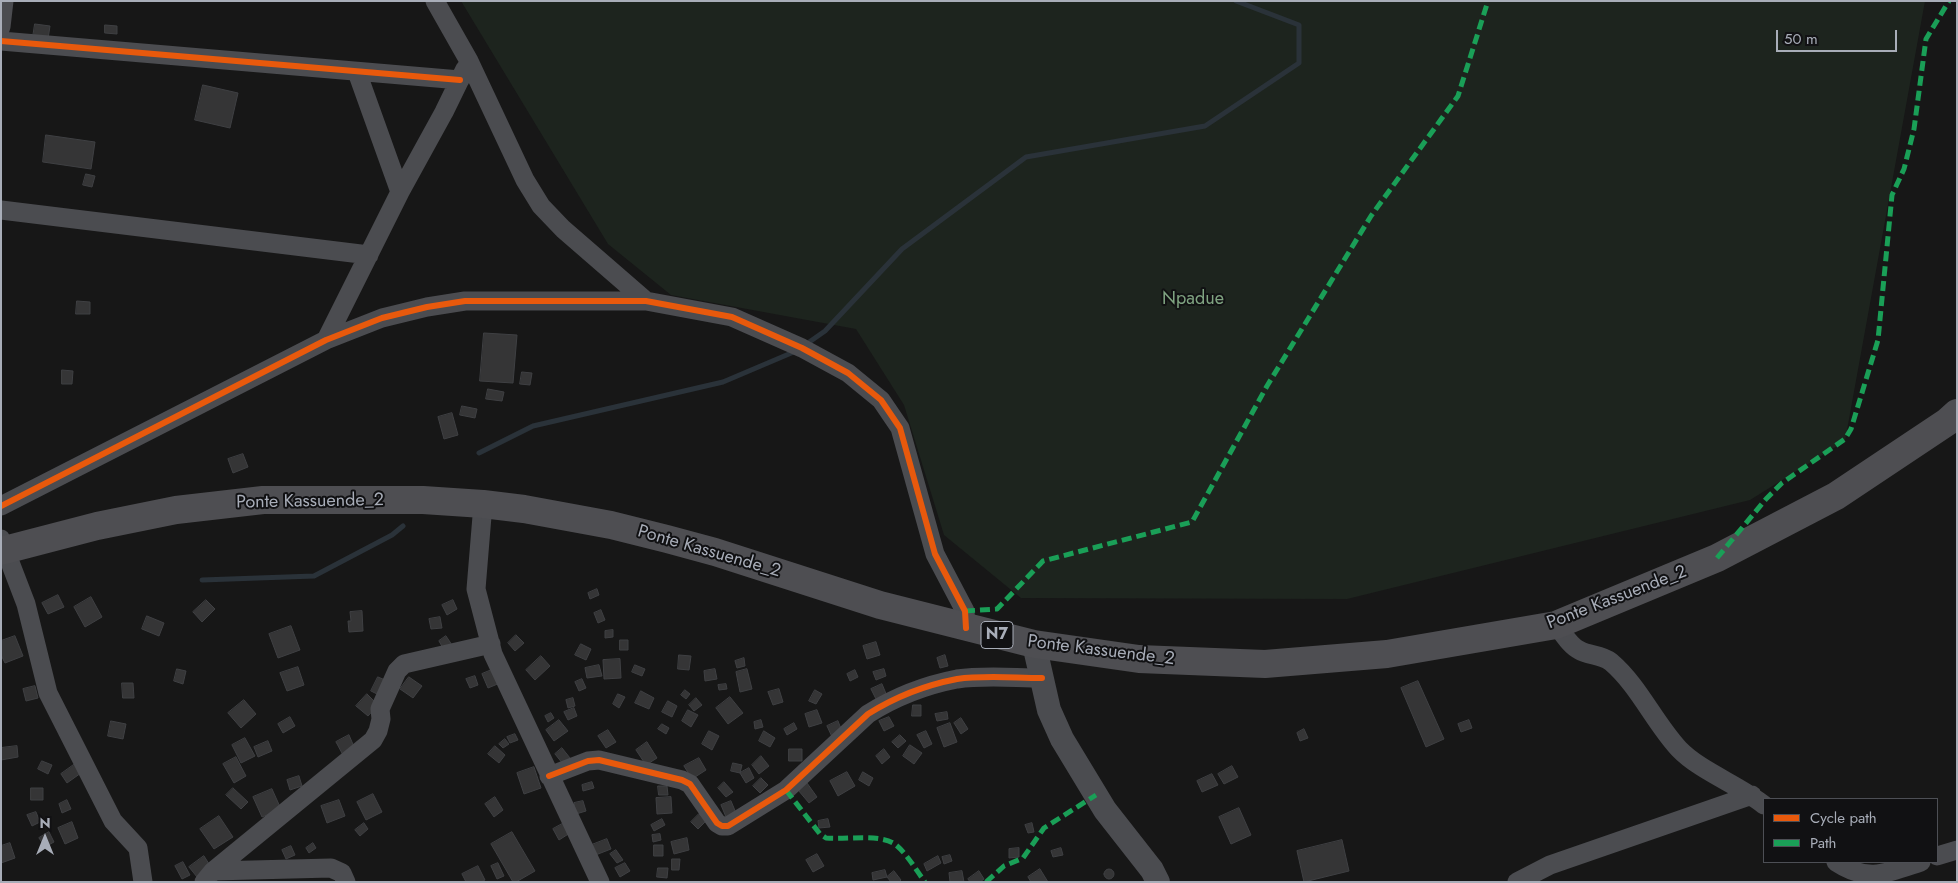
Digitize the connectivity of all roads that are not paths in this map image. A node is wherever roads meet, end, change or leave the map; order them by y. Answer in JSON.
{"nodes":[{"id":1,"x":4,"y":1,"type":"edge"},
{"id":2,"x":435,"y":1,"type":"edge"},
{"id":3,"x":1,"y":27,"type":"edge"},
{"id":4,"x":1,"y":41,"type":"edge"},
{"id":5,"x":469,"y":61,"type":"junction"},
{"id":6,"x":357,"y":72,"type":"junction"},
{"id":7,"x":460,"y":80,"type":"junction"},
{"id":8,"x":400,"y":192,"type":"junction"},
{"id":9,"x":1,"y":210,"type":"edge"},
{"id":10,"x":368,"y":255,"type":"junction"},
{"id":11,"x":646,"y":301,"type":"junction"},
{"id":12,"x":326,"y":340,"type":"junction"},
{"id":13,"x":1957,"y":413,"type":"edge"},
{"id":14,"x":484,"y":504,"type":"junction"},
{"id":15,"x":1,"y":506,"type":"edge"},
{"id":16,"x":2,"y":547,"type":"edge"},
{"id":17,"x":1556,"y":625,"type":"junction"},
{"id":18,"x":966,"y":628,"type":"junction"},
{"id":19,"x":491,"y":644,"type":"junction"},
{"id":20,"x":1034,"y":644,"type":"junction"},
{"id":21,"x":1042,"y":678,"type":"junction"},
{"id":22,"x":549,"y":776,"type":"junction"},
{"id":23,"x":1758,"y":800,"type":"edge"},
{"id":24,"x":1957,"y":850,"type":"edge"},
{"id":25,"x":1938,"y":856,"type":"edge"},
{"id":26,"x":1838,"y":863,"type":"edge"},
{"id":27,"x":1917,"y":863,"type":"edge"},
{"id":28,"x":208,"y":876,"type":"edge"},
{"id":29,"x":1867,"y":879,"type":"edge"},
{"id":30,"x":144,"y":882,"type":"edge"},
{"id":31,"x":346,"y":882,"type":"edge"},
{"id":32,"x":600,"y":882,"type":"edge"},
{"id":33,"x":1158,"y":882,"type":"edge"},
{"id":34,"x":1517,"y":882,"type":"edge"}],
"edges":[{"from":1,"to":3,"type":"street"},
{"from":2,"to":5,"type":"street"},
{"from":4,"to":6,"type":"street"},
{"from":5,"to":7,"type":"street"},
{"from":5,"to":11,"type":"street"},
{"from":6,"to":7,"type":"street"},
{"from":6,"to":8,"type":"street"},
{"from":7,"to":8,"type":"street"},
{"from":8,"to":10,"type":"street"},
{"from":9,"to":10,"type":"street"},
{"from":10,"to":12,"type":"street"},
{"from":11,"to":12,"type":"street"},
{"from":11,"to":18,"type":"street"},
{"from":12,"to":15,"type":"street"},
{"from":13,"to":17,"type":"highway","name":"Ponte Kassuende_2","number":"N7"},
{"from":14,"to":16,"type":"highway","name":"Ponte Kassuende_2","number":"N7"},
{"from":14,"to":18,"type":"highway","name":"Ponte Kassuende_2","number":"N7"},
{"from":14,"to":19,"type":"street"},
{"from":16,"to":30,"type":"street"},
{"from":17,"to":20,"type":"highway","name":"Ponte Kassuende_2","number":"N7"},
{"from":17,"to":23,"type":"street"},
{"from":18,"to":20,"type":"highway","name":"Ponte Kassuende_2","number":"N7"},
{"from":19,"to":22,"type":"street"},
{"from":19,"to":28,"type":"street"},
{"from":20,"to":21,"type":"street"},
{"from":21,"to":22,"type":"street"},
{"from":21,"to":33,"type":"street"},
{"from":22,"to":32,"type":"street"},
{"from":23,"to":34,"type":"street"},
{"from":24,"to":25,"type":"street"},
{"from":26,"to":29,"type":"street"},
{"from":27,"to":29,"type":"street"},
{"from":28,"to":31,"type":"street"}]}
